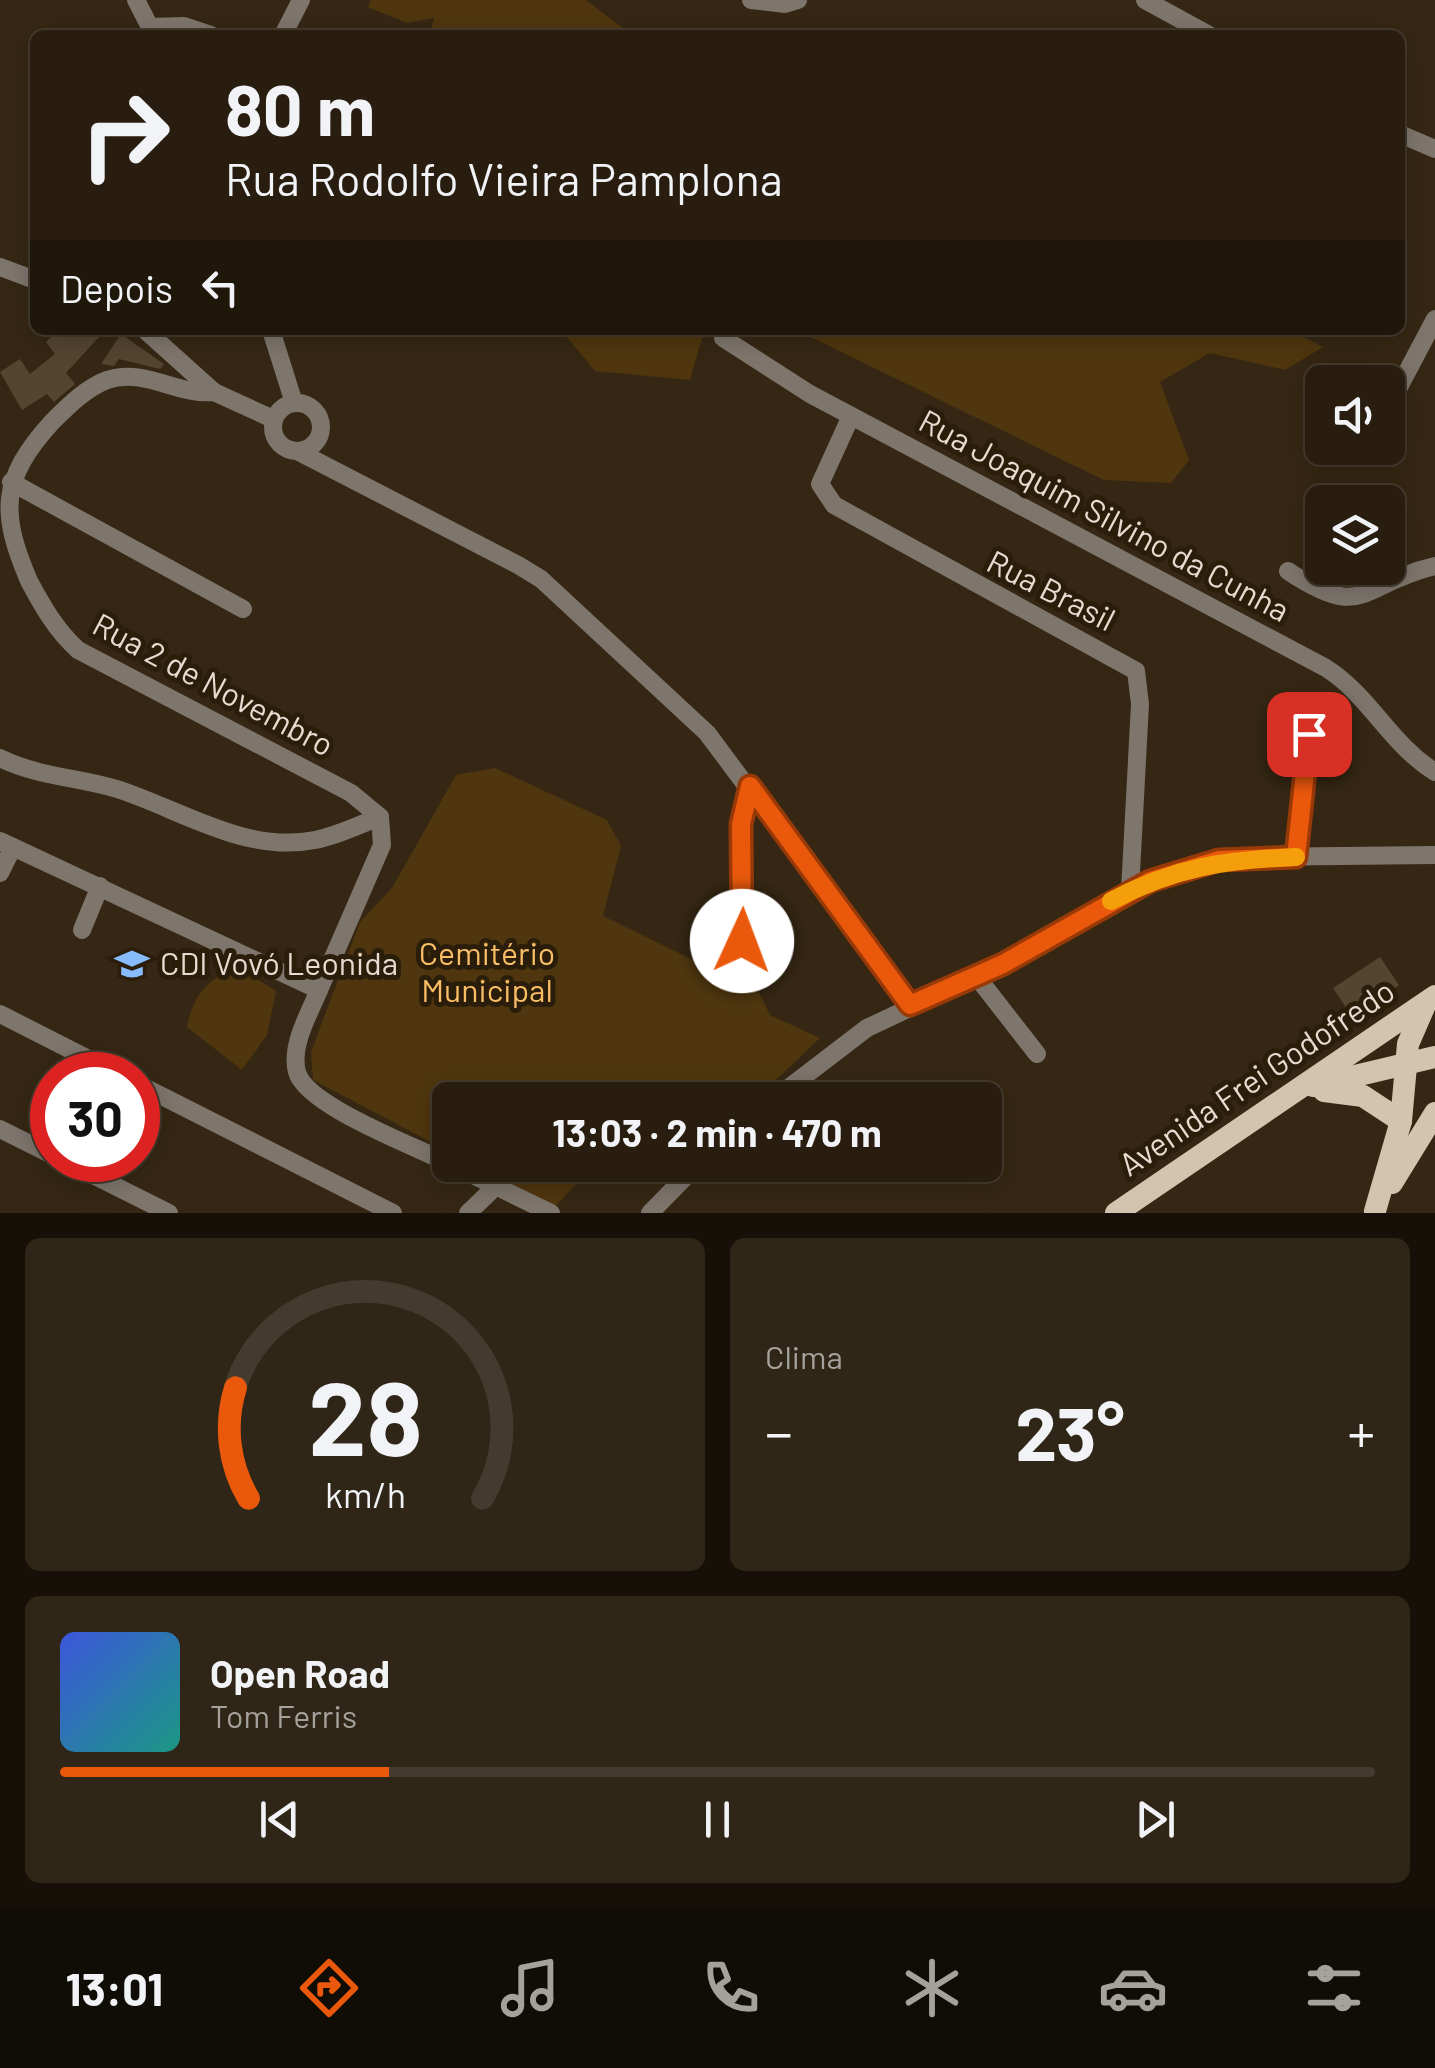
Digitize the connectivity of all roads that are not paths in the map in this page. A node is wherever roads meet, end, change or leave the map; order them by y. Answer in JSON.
{"nodes":[{"id":1,"x":136,"y":0,"type":"edge"},
{"id":2,"x":301,"y":0,"type":"edge"},
{"id":3,"x":751,"y":0,"type":"edge"},
{"id":4,"x":798,"y":0,"type":"edge"},
{"id":5,"x":1145,"y":0,"type":"edge"},
{"id":6,"x":151,"y":30,"type":"edge"},
{"id":7,"x":158,"y":30,"type":"edge"},
{"id":8,"x":196,"y":30,"type":"edge"},
{"id":9,"x":286,"y":30,"type":"edge"},
{"id":10,"x":1200,"y":30,"type":"edge"},
{"id":11,"x":1405,"y":136,"type":"edge"},
{"id":12,"x":1435,"y":150,"type":"edge"},
{"id":13,"x":0,"y":267,"type":"edge"},
{"id":14,"x":30,"y":278,"type":"edge"},
{"id":15,"x":1435,"y":319,"type":"edge"},
{"id":16,"x":151,"y":335,"type":"edge"},
{"id":17,"x":274,"y":335,"type":"edge"},
{"id":18,"x":723,"y":338,"type":"dead end"},
{"id":19,"x":1405,"y":376,"type":"edge"},
{"id":20,"x":214,"y":392,"type":"junction"},
{"id":21,"x":294,"y":403,"type":"junction"},
{"id":22,"x":851,"y":416,"type":"junction"},
{"id":23,"x":273,"y":419,"type":"junction"},
{"id":24,"x":320,"y":435,"type":"junction"},
{"id":25,"x":299,"y":452,"type":"junction"},
{"id":26,"x":9,"y":471,"type":"edge"},
{"id":27,"x":357,"y":478,"type":"junction"},
{"id":28,"x":2,"y":527,"type":"edge"},
{"id":29,"x":1435,"y":566,"type":"edge"},
{"id":30,"x":1288,"y":571,"type":"dead end"},
{"id":31,"x":243,"y":609,"type":"dead end"},
{"id":32,"x":1309,"y":734,"type":"dead end"},
{"id":33,"x":0,"y":758,"type":"edge"},
{"id":34,"x":1435,"y":772,"type":"edge"},
{"id":35,"x":750,"y":786,"type":"junction"},
{"id":36,"x":380,"y":817,"type":"junction"},
{"id":37,"x":6,"y":844,"type":"edge"},
{"id":38,"x":1435,"y":855,"type":"edge"},
{"id":39,"x":1296,"y":857,"type":"junction"},
{"id":40,"x":0,"y":873,"type":"edge"},
{"id":41,"x":100,"y":886,"type":"junction"},
{"id":42,"x":1130,"y":891,"type":"junction"},
{"id":43,"x":82,"y":930,"type":"dead end"},
{"id":44,"x":740,"y":964,"type":"dead end"},
{"id":45,"x":977,"y":977,"type":"junction"},
{"id":46,"x":319,"y":990,"type":"junction"},
{"id":47,"x":1430,"y":999,"type":"edge"},
{"id":48,"x":910,"y":1005,"type":"junction"},
{"id":49,"x":0,"y":1014,"type":"edge"},
{"id":50,"x":1359,"y":1047,"type":"junction"},
{"id":51,"x":75,"y":1052,"type":"edge"},
{"id":52,"x":1036,"y":1054,"type":"dead end"},
{"id":53,"x":1435,"y":1057,"type":"edge"},
{"id":54,"x":1407,"y":1066,"type":"junction"},
{"id":55,"x":1366,"y":1073,"type":"junction"},
{"id":56,"x":795,"y":1082,"type":"edge"},
{"id":57,"x":1295,"y":1090,"type":"junction"},
{"id":58,"x":160,"y":1095,"type":"edge"},
{"id":59,"x":1435,"y":1114,"type":"edge"},
{"id":60,"x":1401,"y":1121,"type":"junction"},
{"id":61,"x":0,"y":1128,"type":"edge"},
{"id":62,"x":30,"y":1144,"type":"edge"},
{"id":63,"x":432,"y":1155,"type":"edge"},
{"id":64,"x":107,"y":1182,"type":"edge"},
{"id":65,"x":485,"y":1182,"type":"edge"},
{"id":66,"x":680,"y":1182,"type":"edge"},
{"id":67,"x":495,"y":1187,"type":"junction"},
{"id":68,"x":1375,"y":1212,"type":"edge"},
{"id":69,"x":170,"y":1213,"type":"edge"},
{"id":70,"x":393,"y":1213,"type":"edge"},
{"id":71,"x":468,"y":1213,"type":"edge"},
{"id":72,"x":551,"y":1213,"type":"edge"},
{"id":73,"x":650,"y":1213,"type":"edge"},
{"id":74,"x":1116,"y":1213,"type":"edge"}],
"edges":[{"from":1,"to":6,"type":"street"},
{"from":2,"to":9,"type":"street"},
{"from":3,"to":4,"type":"street"},
{"from":5,"to":10,"type":"street"},
{"from":7,"to":8,"type":"street"},
{"from":11,"to":12,"type":"street"},
{"from":13,"to":14,"type":"street"},
{"from":15,"to":19,"type":"street"},
{"from":16,"to":20,"type":"street"},
{"from":17,"to":21,"type":"street"},
{"from":18,"to":22,"type":"street","name":"Rua Joaquim Silvino da Cunha"},
{"from":20,"to":23,"type":"street"},
{"from":20,"to":26,"type":"street"},
{"from":21,"to":23,"type":"street"},
{"from":21,"to":24,"type":"street"},
{"from":22,"to":34,"type":"street","name":"Rua Joaquim Silvino da Cunha"},
{"from":22,"to":42,"type":"street","name":"Rua Brasil"},
{"from":23,"to":25,"type":"street"},
{"from":24,"to":25,"type":"street"},
{"from":24,"to":27,"type":"street"},
{"from":25,"to":27,"type":"street"},
{"from":26,"to":28,"type":"street","name":"Rua 2 de Novembro"},
{"from":26,"to":31,"type":"street"},
{"from":27,"to":35,"type":"street"},
{"from":28,"to":36,"type":"street","name":"Rua 2 de Novembro"},
{"from":29,"to":30,"type":"street"},
{"from":32,"to":39,"type":"street"},
{"from":33,"to":36,"type":"street"},
{"from":35,"to":44,"type":"street"},
{"from":35,"to":48,"type":"street"},
{"from":36,"to":46,"type":"street"},
{"from":37,"to":40,"type":"street"},
{"from":37,"to":41,"type":"street"},
{"from":38,"to":39,"type":"street"},
{"from":39,"to":42,"type":"street"},
{"from":41,"to":43,"type":"street"},
{"from":41,"to":46,"type":"street"},
{"from":42,"to":45,"type":"street"},
{"from":45,"to":48,"type":"street"},
{"from":45,"to":52,"type":"street"},
{"from":46,"to":63,"type":"street"},
{"from":47,"to":50,"type":"main road","name":"Avenida Frei Godofredo"},
{"from":47,"to":54,"type":"main road"},
{"from":48,"to":56,"type":"street"},
{"from":49,"to":51,"type":"street"},
{"from":50,"to":55,"type":"main road"},
{"from":50,"to":57,"type":"main road","name":"Avenida Frei Godofredo"},
{"from":53,"to":54,"type":"main road"},
{"from":54,"to":55,"type":"main road"},
{"from":54,"to":60,"type":"main road"},
{"from":55,"to":57,"type":"main road"},
{"from":57,"to":60,"type":"main road"},
{"from":57,"to":74,"type":"main road","name":"Avenida Frei Godofredo"},
{"from":58,"to":70,"type":"street"},
{"from":59,"to":68,"type":"main road"},
{"from":60,"to":68,"type":"main road"},
{"from":61,"to":62,"type":"street"},
{"from":64,"to":69,"type":"street"},
{"from":65,"to":67,"type":"street"},
{"from":66,"to":73,"type":"street"},
{"from":67,"to":71,"type":"street"},
{"from":67,"to":72,"type":"street"}]}
